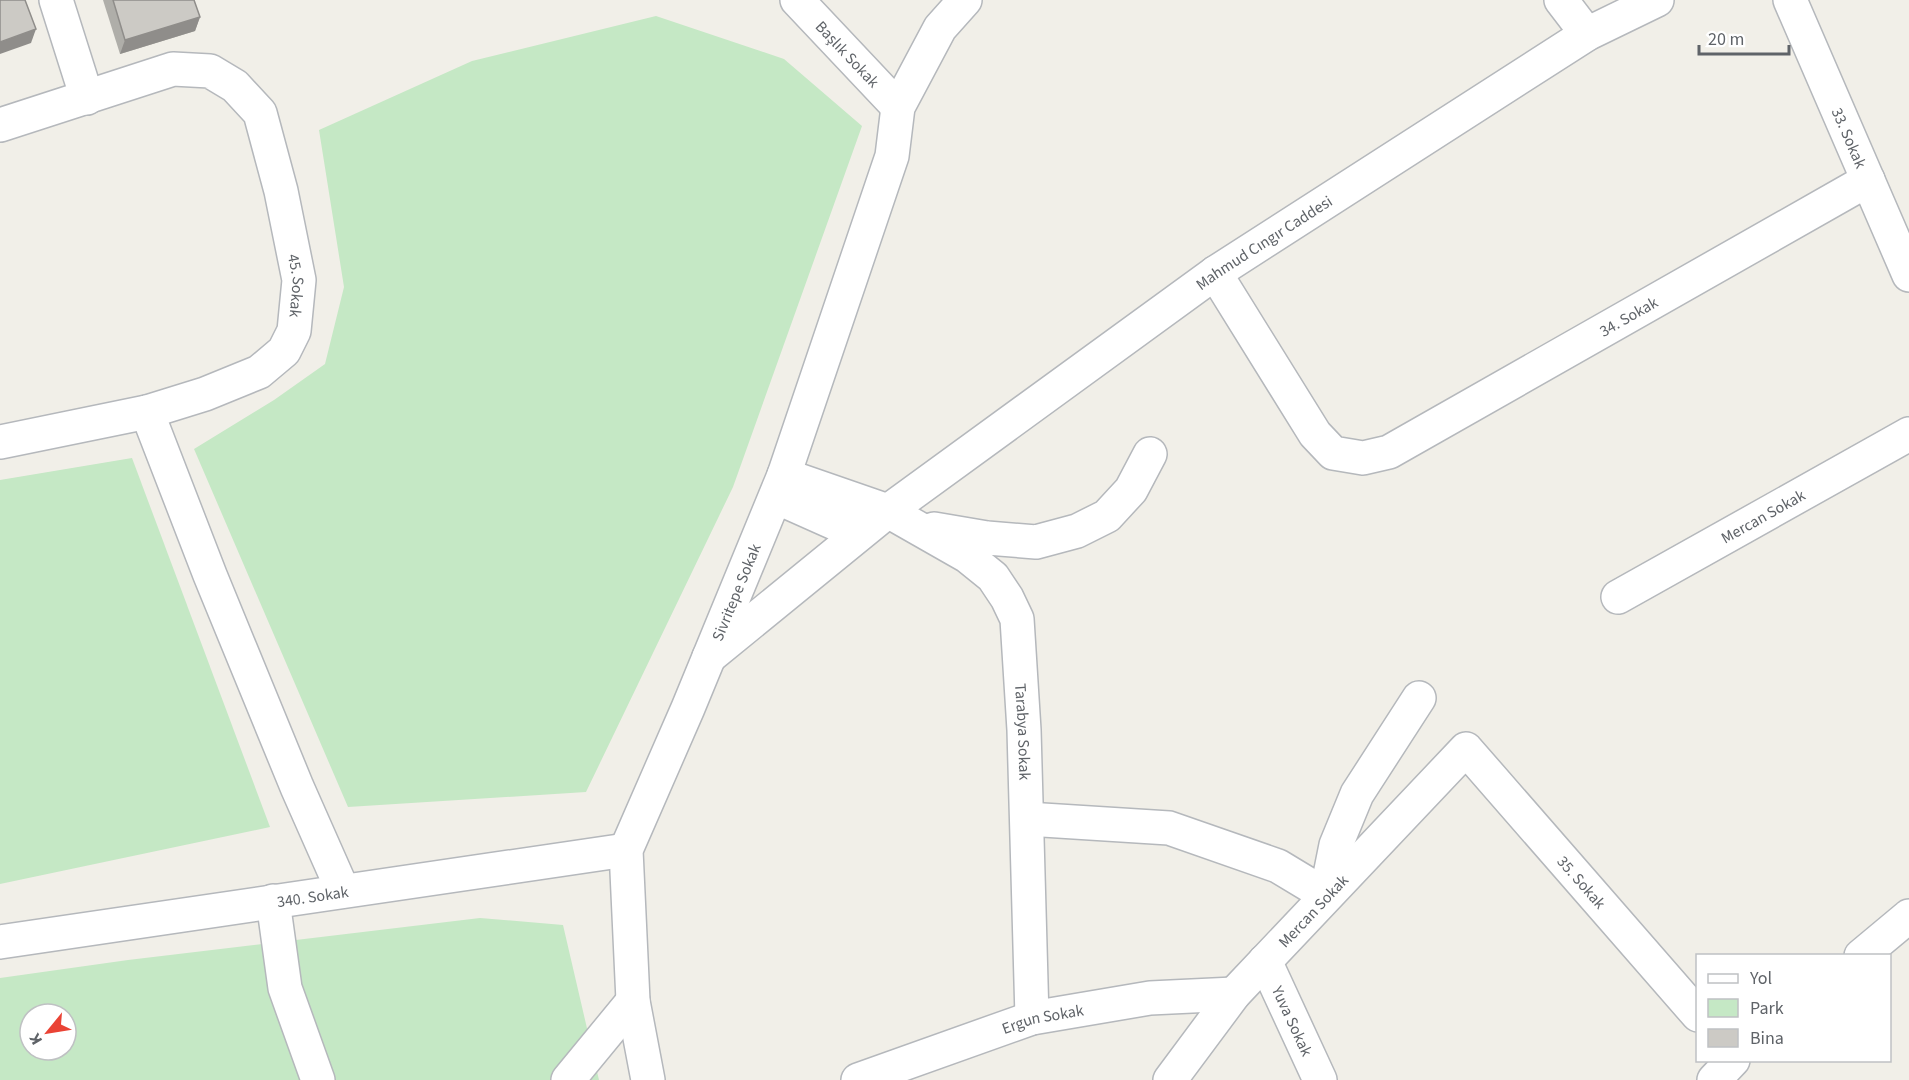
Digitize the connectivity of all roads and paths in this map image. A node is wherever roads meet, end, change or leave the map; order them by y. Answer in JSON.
{"nodes":[{"id":1,"x":56,"y":0,"type":"edge"},
{"id":2,"x":797,"y":0,"type":"edge"},
{"id":3,"x":965,"y":0,"type":"edge"},
{"id":4,"x":1561,"y":0,"type":"edge"},
{"id":5,"x":1657,"y":0,"type":"edge"},
{"id":6,"x":1790,"y":0,"type":"edge"},
{"id":7,"x":1587,"y":34,"type":"junction"},
{"id":8,"x":87,"y":98,"type":"junction"},
{"id":9,"x":898,"y":107,"type":"junction"},
{"id":10,"x":0,"y":125,"type":"edge"},
{"id":11,"x":1868,"y":180,"type":"junction"},
{"id":12,"x":1215,"y":273,"type":"junction"},
{"id":13,"x":1909,"y":275,"type":"edge"},
{"id":14,"x":147,"y":412,"type":"junction"},
{"id":15,"x":1909,"y":434,"type":"edge"},
{"id":16,"x":0,"y":442,"type":"edge"},
{"id":17,"x":1150,"y":454,"type":"dead end"},
{"id":18,"x":780,"y":486,"type":"junction"},
{"id":19,"x":900,"y":518,"type":"junction"},
{"id":20,"x":859,"y":534,"type":"junction"},
{"id":21,"x":1618,"y":597,"type":"dead end"},
{"id":22,"x":709,"y":657,"type":"junction"},
{"id":23,"x":1419,"y":698,"type":"dead end"},
{"id":24,"x":1466,"y":748,"type":"joint"},
{"id":25,"x":1027,"y":819,"type":"junction"},
{"id":26,"x":626,"y":850,"type":"junction"},
{"id":27,"x":343,"y":891,"type":"junction"},
{"id":28,"x":1326,"y":895,"type":"junction"},
{"id":29,"x":273,"y":901,"type":"junction"},
{"id":30,"x":1909,"y":916,"type":"edge"},
{"id":31,"x":0,"y":942,"type":"edge"},
{"id":32,"x":1863,"y":954,"type":"edge"},
{"id":33,"x":1265,"y":961,"type":"junction"},
{"id":34,"x":1234,"y":994,"type":"junction"},
{"id":35,"x":633,"y":1000,"type":"junction"},
{"id":36,"x":1696,"y":1013,"type":"edge"},
{"id":37,"x":1032,"y":1018,"type":"junction"},
{"id":38,"x":1731,"y":1062,"type":"edge"},
{"id":39,"x":318,"y":1080,"type":"edge"},
{"id":40,"x":568,"y":1080,"type":"edge"},
{"id":41,"x":648,"y":1080,"type":"edge"},
{"id":42,"x":858,"y":1080,"type":"edge"},
{"id":43,"x":1170,"y":1080,"type":"edge"},
{"id":44,"x":1320,"y":1080,"type":"edge"},
{"id":45,"x":1714,"y":1080,"type":"edge"}],
"edges":[{"from":1,"to":8,"type":"street"},
{"from":2,"to":9,"type":"street","name":"Başlık Sokak"},
{"from":3,"to":9,"type":"street"},
{"from":4,"to":7,"type":"street"},
{"from":5,"to":7,"type":"street","name":"Mahmud Cıngır Caddesi"},
{"from":6,"to":11,"type":"street","name":"33. Sokak"},
{"from":7,"to":12,"type":"street","name":"Mahmud Cıngır Caddesi"},
{"from":8,"to":10,"type":"street","name":"45. Sokak"},
{"from":8,"to":14,"type":"street","name":"45. Sokak"},
{"from":9,"to":18,"type":"street","name":"Sivritepe Sokak"},
{"from":11,"to":12,"type":"street","name":"34. Sokak"},
{"from":11,"to":13,"type":"street","name":"33. Sokak"},
{"from":12,"to":19,"type":"street","name":"Mahmud Cıngır Caddesi"},
{"from":14,"to":16,"type":"street","name":"45. Sokak"},
{"from":14,"to":27,"type":"street"},
{"from":15,"to":21,"type":"street","name":"Mercan Sokak"},
{"from":17,"to":19,"type":"street"},
{"from":18,"to":19,"type":"street"},
{"from":18,"to":20,"type":"street"},
{"from":18,"to":22,"type":"street","name":"Sivritepe Sokak"},
{"from":19,"to":20,"type":"street","name":"Mahmud Cıngır Caddesi"},
{"from":19,"to":25,"type":"street","name":"Tarabya Sokak"},
{"from":20,"to":22,"type":"street","name":"Mahmud Cıngır Caddesi"},
{"from":22,"to":26,"type":"street","name":"Sivritepe Sokak"},
{"from":23,"to":28,"type":"street"},
{"from":24,"to":28,"type":"street","name":"Mercan Sokak"},
{"from":24,"to":36,"type":"street","name":"35. Sokak"},
{"from":25,"to":28,"type":"street"},
{"from":25,"to":37,"type":"street","name":"Tarabya Sokak"},
{"from":26,"to":27,"type":"street","name":"340. Sokak"},
{"from":26,"to":35,"type":"street","name":"Sivritepe Sokak"},
{"from":27,"to":29,"type":"street","name":"340. Sokak"},
{"from":28,"to":33,"type":"street","name":"Mercan Sokak"},
{"from":29,"to":31,"type":"street","name":"340. Sokak"},
{"from":29,"to":39,"type":"street"},
{"from":30,"to":32,"type":"street"},
{"from":33,"to":34,"type":"street","name":"Mercan Sokak"},
{"from":33,"to":44,"type":"street","name":"Yuva Sokak"},
{"from":34,"to":37,"type":"street","name":"Ergun Sokak"},
{"from":34,"to":43,"type":"street","name":"Mercan Sokak"},
{"from":35,"to":40,"type":"street"},
{"from":35,"to":41,"type":"street","name":"Sivritepe Sokak"},
{"from":37,"to":42,"type":"street","name":"Ergun Sokak"},
{"from":38,"to":45,"type":"street"}]}
